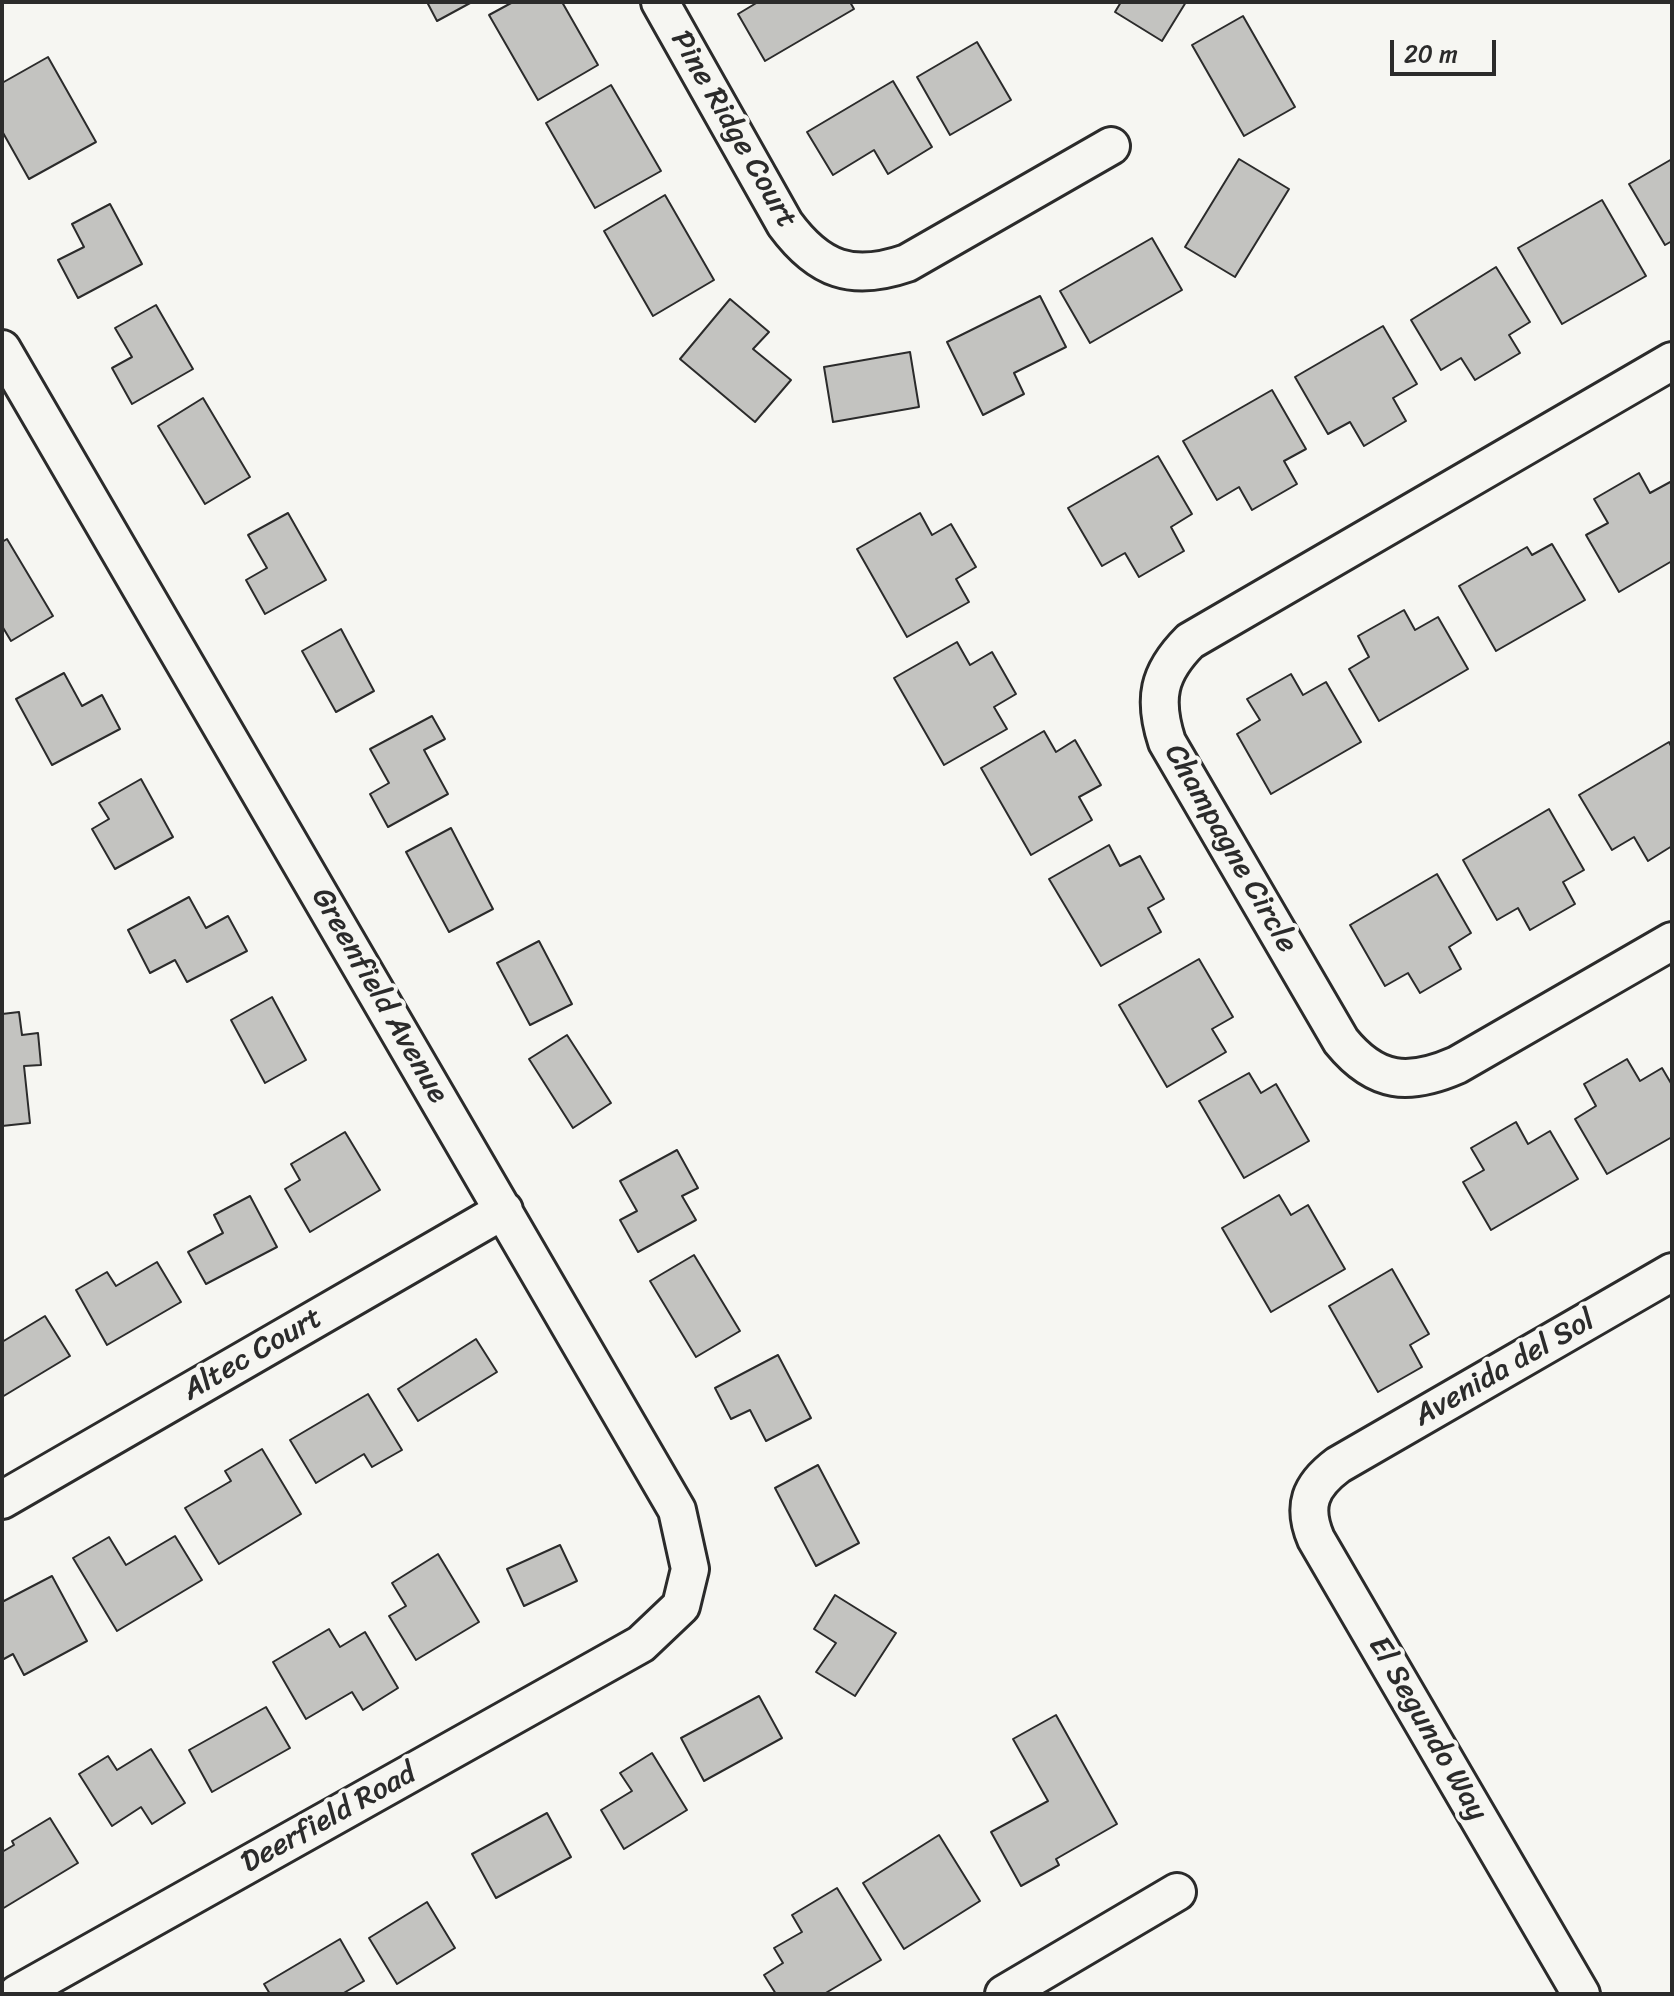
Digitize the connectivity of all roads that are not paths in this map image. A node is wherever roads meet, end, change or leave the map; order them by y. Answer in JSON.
{"nodes":[{"id":1,"x":660,"y":2,"type":"edge"},
{"id":2,"x":1111,"y":146,"type":"dead end"},
{"id":3,"x":2,"y":349,"type":"edge"},
{"id":4,"x":1672,"y":361,"type":"edge"},
{"id":5,"x":1672,"y":941,"type":"edge"},
{"id":6,"x":504,"y":1210,"type":"junction"},
{"id":7,"x":1672,"y":1272,"type":"edge"},
{"id":8,"x":1338,"y":1465,"type":"joint"},
{"id":9,"x":2,"y":1500,"type":"edge"},
{"id":10,"x":641,"y":1644,"type":"joint"},
{"id":11,"x":1177,"y":1892,"type":"dead end"},
{"id":12,"x":17,"y":1994,"type":"edge"},
{"id":13,"x":1004,"y":1994,"type":"edge"},
{"id":14,"x":1581,"y":1994,"type":"edge"}],
"edges":[{"from":1,"to":2,"type":"street","name":"Pine Ridge Court"},
{"from":3,"to":6,"type":"street","name":"Greenfield Avenue"},
{"from":4,"to":5,"type":"street","name":"Champagne Circle"},
{"from":6,"to":9,"type":"street","name":"Altec Court"},
{"from":6,"to":10,"type":"street","name":"Greenfield Avenue"},
{"from":7,"to":8,"type":"street","name":"Avenida del Sol"},
{"from":8,"to":14,"type":"street","name":"El Segundo Way"},
{"from":10,"to":12,"type":"street","name":"Deerfield Road"},
{"from":11,"to":13,"type":"street"}]}
